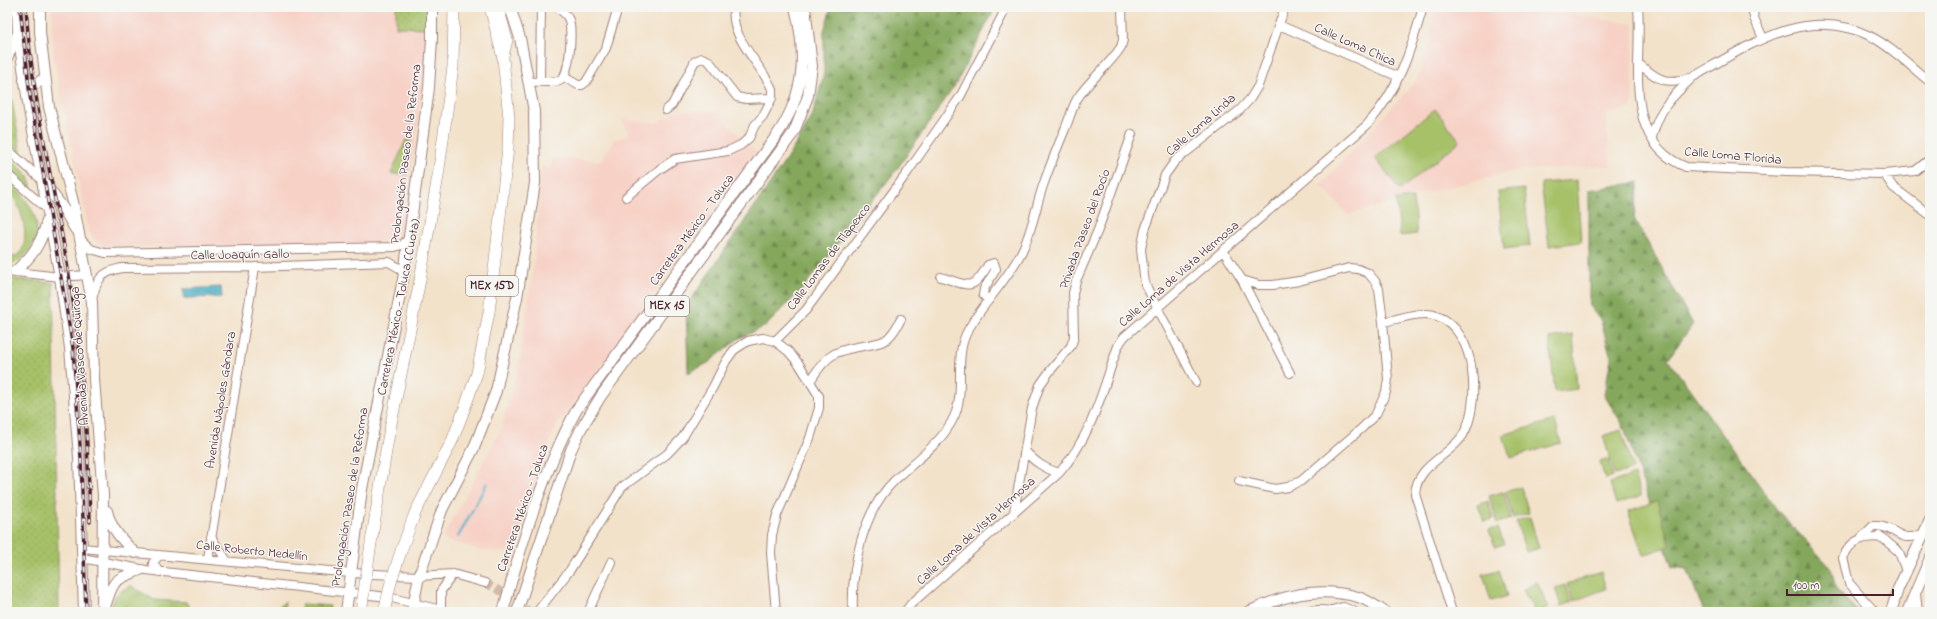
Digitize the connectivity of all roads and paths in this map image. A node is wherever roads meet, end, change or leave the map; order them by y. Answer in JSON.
{"nodes":[{"id":1,"x":17,"y":7,"type":"edge"},
{"id":2,"x":40,"y":7,"type":"edge"},
{"id":3,"x":432,"y":7,"type":"edge"},
{"id":4,"x":454,"y":7,"type":"edge"},
{"id":5,"x":490,"y":7,"type":"edge"},
{"id":6,"x":498,"y":7,"type":"edge"},
{"id":7,"x":510,"y":7,"type":"edge"},
{"id":8,"x":541,"y":7,"type":"edge"},
{"id":9,"x":556,"y":7,"type":"edge"},
{"id":10,"x":618,"y":7,"type":"edge"},
{"id":11,"x":734,"y":7,"type":"edge"},
{"id":12,"x":795,"y":7,"type":"edge"},
{"id":13,"x":805,"y":7,"type":"edge"},
{"id":14,"x":1005,"y":7,"type":"edge"},
{"id":15,"x":1122,"y":7,"type":"edge"},
{"id":16,"x":1285,"y":7,"type":"edge"},
{"id":17,"x":1422,"y":7,"type":"edge"},
{"id":18,"x":1638,"y":7,"type":"edge"},
{"id":19,"x":1752,"y":7,"type":"edge"},
{"id":20,"x":1279,"y":25,"type":"junction"},
{"id":21,"x":18,"y":32,"type":"junction"},
{"id":22,"x":1763,"y":38,"type":"junction"},
{"id":23,"x":7,"y":58,"type":"edge"},
{"id":24,"x":503,"y":58,"type":"junction"},
{"id":25,"x":1638,"y":63,"type":"junction"},
{"id":26,"x":564,"y":77,"type":"junction"},
{"id":27,"x":1399,"y":77,"type":"junction"},
{"id":28,"x":1693,"y":77,"type":"junction"},
{"id":29,"x":45,"y":78,"type":"junction"},
{"id":30,"x":24,"y":80,"type":"junction"},
{"id":31,"x":540,"y":81,"type":"junction"},
{"id":32,"x":528,"y":82,"type":"junction"},
{"id":33,"x":1930,"y":82,"type":"edge"},
{"id":34,"x":772,"y":98,"type":"junction"},
{"id":35,"x":666,"y":110,"type":"dead end"},
{"id":36,"x":1132,"y":134,"type":"dead end"},
{"id":37,"x":1652,"y":137,"type":"junction"},
{"id":38,"x":7,"y":149,"type":"edge"},
{"id":39,"x":1930,"y":159,"type":"edge"},
{"id":40,"x":7,"y":174,"type":"edge"},
{"id":41,"x":1884,"y":174,"type":"junction"},
{"id":42,"x":43,"y":180,"type":"junction"},
{"id":43,"x":626,"y":197,"type":"dead end"},
{"id":44,"x":48,"y":213,"type":"junction"},
{"id":45,"x":1930,"y":216,"type":"edge"},
{"id":46,"x":79,"y":238,"type":"junction"},
{"id":47,"x":408,"y":239,"type":"junction"},
{"id":48,"x":365,"y":247,"type":"junction"},
{"id":49,"x":1224,"y":252,"type":"junction"},
{"id":50,"x":123,"y":253,"type":"junction"},
{"id":51,"x":362,"y":263,"type":"junction"},
{"id":52,"x":254,"y":267,"type":"junction"},
{"id":53,"x":122,"y":268,"type":"junction"},
{"id":54,"x":11,"y":272,"type":"edge"},
{"id":55,"x":404,"y":274,"type":"junction"},
{"id":56,"x":86,"y":275,"type":"junction"},
{"id":57,"x":60,"y":277,"type":"junction"},
{"id":58,"x":941,"y":277,"type":"dead end"},
{"id":59,"x":1242,"y":280,"type":"junction"},
{"id":60,"x":989,"y":300,"type":"junction"},
{"id":61,"x":92,"y":302,"type":"junction"},
{"id":62,"x":1157,"y":308,"type":"junction"},
{"id":63,"x":901,"y":319,"type":"dead end"},
{"id":64,"x":1383,"y":322,"type":"junction"},
{"id":65,"x":775,"y":341,"type":"junction"},
{"id":66,"x":1290,"y":373,"type":"dead end"},
{"id":67,"x":811,"y":380,"type":"junction"},
{"id":68,"x":1196,"y":382,"type":"dead end"},
{"id":69,"x":1026,"y":451,"type":"junction"},
{"id":70,"x":1059,"y":472,"type":"junction"},
{"id":71,"x":1239,"y":481,"type":"dead end"},
{"id":72,"x":103,"y":495,"type":"junction"},
{"id":73,"x":1014,"y":512,"type":"junction"},
{"id":74,"x":1930,"y":520,"type":"edge"},
{"id":75,"x":1873,"y":526,"type":"junction"},
{"id":76,"x":1924,"y":533,"type":"junction"},
{"id":77,"x":211,"y":537,"type":"junction"},
{"id":78,"x":1862,"y":537,"type":"junction"},
{"id":79,"x":1883,"y":538,"type":"junction"},
{"id":80,"x":82,"y":548,"type":"junction"},
{"id":81,"x":103,"y":550,"type":"junction"},
{"id":82,"x":135,"y":553,"type":"junction"},
{"id":83,"x":159,"y":555,"type":"junction"},
{"id":84,"x":82,"y":558,"type":"junction"},
{"id":85,"x":208,"y":558,"type":"junction"},
{"id":86,"x":1930,"y":558,"type":"edge"},
{"id":87,"x":227,"y":561,"type":"junction"},
{"id":88,"x":103,"y":562,"type":"junction"},
{"id":89,"x":611,"y":562,"type":"dead end"},
{"id":90,"x":140,"y":570,"type":"junction"},
{"id":91,"x":159,"y":572,"type":"junction"},
{"id":92,"x":1906,"y":572,"type":"junction"},
{"id":93,"x":351,"y":573,"type":"junction"},
{"id":94,"x":453,"y":574,"type":"junction"},
{"id":95,"x":419,"y":576,"type":"junction"},
{"id":96,"x":485,"y":583,"type":"tunnel mouth"},
{"id":97,"x":348,"y":592,"type":"junction"},
{"id":98,"x":1915,"y":593,"type":"junction"},
{"id":99,"x":413,"y":607,"type":"edge"},
{"id":100,"x":445,"y":611,"type":"edge"},
{"id":101,"x":84,"y":612,"type":"edge"},
{"id":102,"x":103,"y":612,"type":"edge"},
{"id":103,"x":346,"y":612,"type":"edge"},
{"id":104,"x":361,"y":612,"type":"edge"},
{"id":105,"x":384,"y":612,"type":"edge"},
{"id":106,"x":502,"y":612,"type":"edge"},
{"id":107,"x":517,"y":612,"type":"edge"},
{"id":108,"x":537,"y":612,"type":"edge"},
{"id":109,"x":588,"y":612,"type":"edge"},
{"id":110,"x":776,"y":612,"type":"edge"},
{"id":111,"x":853,"y":612,"type":"edge"},
{"id":112,"x":905,"y":612,"type":"edge"},
{"id":113,"x":1248,"y":612,"type":"edge"},
{"id":114,"x":1310,"y":612,"type":"edge"},
{"id":115,"x":1333,"y":612,"type":"edge"},
{"id":116,"x":1353,"y":612,"type":"edge"},
{"id":117,"x":1385,"y":612,"type":"edge"},
{"id":118,"x":1452,"y":612,"type":"edge"},
{"id":119,"x":1875,"y":612,"type":"edge"},
{"id":120,"x":1891,"y":612,"type":"edge"},
{"id":121,"x":1907,"y":612,"type":"edge"},
{"id":122,"x":1917,"y":612,"type":"edge"}],
"edges":[{"from":1,"to":21,"type":"main road","name":"Avenida Vasco de Quiroga"},
{"from":2,"to":29,"type":"main road","name":"Avenida Vasco de Quiroga"},
{"from":3,"to":47,"type":"main road","name":"Prolongación Paseo de la Reforma"},
{"from":4,"to":104,"type":"highway","name":"Carretera México - Toluca (Cuota)","bridge":true},
{"from":5,"to":24,"type":"highway","number":"MEX 15D"},
{"from":6,"to":24,"type":"highway"},
{"from":7,"to":32,"type":"main road"},
{"from":8,"to":31,"type":"street"},
{"from":9,"to":26,"type":"street"},
{"from":10,"to":26,"type":"street"},
{"from":11,"to":34,"type":"street"},
{"from":12,"to":106,"type":"main road","name":"Carretera México - Toluca","number":"MEX 15"},
{"from":13,"to":107,"type":"main road","name":"Carretera México - Toluca","number":"MEX 15"},
{"from":14,"to":65,"type":"street","name":"Calle Lomas de Tlapexco"},
{"from":15,"to":60,"type":"street"},
{"from":16,"to":20,"type":"street","name":"Calle Loma Linda"},
{"from":17,"to":27,"type":"street","name":"Calle Loma de Vista Hermosa"},
{"from":18,"to":25,"type":"street","name":"Calle Loma Florida"},
{"from":19,"to":22,"type":"street"},
{"from":20,"to":27,"type":"street","name":"Calle Loma Chica"},
{"from":20,"to":62,"type":"street","name":"Calle Loma Linda"},
{"from":21,"to":23,"type":"main road"},
{"from":21,"to":30,"type":"main road","name":"Avenida Vasco de Quiroga"},
{"from":22,"to":28,"type":"street"},
{"from":22,"to":33,"type":"street"},
{"from":24,"to":105,"type":"highway","number":"MEX 15D","bridge":true},
{"from":25,"to":28,"type":"street"},
{"from":25,"to":37,"type":"street","name":"Calle Loma Florida"},
{"from":26,"to":31,"type":"street"},
{"from":27,"to":49,"type":"street","name":"Calle Loma de Vista Hermosa"},
{"from":28,"to":37,"type":"street"},
{"from":29,"to":30,"type":"main road"},
{"from":29,"to":46,"type":"main road","name":"Avenida Vasco de Quiroga"},
{"from":30,"to":42,"type":"main road","name":"Avenida Vasco de Quiroga"},
{"from":31,"to":32,"type":"street"},
{"from":32,"to":95,"type":"main road"},
{"from":34,"to":35,"type":"street"},
{"from":34,"to":43,"type":"street"},
{"from":36,"to":69,"type":"street","name":"Privada Paseo del Rocío"},
{"from":37,"to":41,"type":"street","name":"Calle Loma Florida"},
{"from":38,"to":42,"type":"street"},
{"from":39,"to":41,"type":"street","name":"Calle Loma Florida"},
{"from":40,"to":44,"type":"street"},
{"from":41,"to":45,"type":"street"},
{"from":42,"to":44,"type":"main road","name":"Avenida Vasco de Quiroga"},
{"from":42,"to":46,"type":"main road"},
{"from":44,"to":54,"type":"main road"},
{"from":44,"to":57,"type":"main road","name":"Avenida Vasco de Quiroga"},
{"from":46,"to":50,"type":"street","name":"Calle Joaquín Gallo"},
{"from":46,"to":56,"type":"main road","name":"Avenida Vasco de Quiroga"},
{"from":47,"to":48,"type":"street","name":"Calle Joaquín Gallo"},
{"from":47,"to":55,"type":"main road","name":"Prolongación Paseo de la Reforma"},
{"from":48,"to":50,"type":"street","name":"Calle Joaquín Gallo"},
{"from":48,"to":51,"type":"street"},
{"from":49,"to":59,"type":"street"},
{"from":49,"to":62,"type":"street","name":"Calle Loma de Vista Hermosa"},
{"from":50,"to":53,"type":"street"},
{"from":51,"to":52,"type":"street","name":"Calle Joaquín Gallo"},
{"from":51,"to":55,"type":"street","name":"Calle Joaquín Gallo"},
{"from":52,"to":53,"type":"street","name":"Calle Joaquín Gallo"},
{"from":52,"to":77,"type":"street","name":"Avenida Nápoles Gándara"},
{"from":53,"to":61,"type":"street","name":"Calle Joaquín Gallo"},
{"from":54,"to":57,"type":"street"},
{"from":55,"to":93,"type":"main road","name":"Prolongación Paseo de la Reforma"},
{"from":56,"to":57,"type":"street"},
{"from":56,"to":61,"type":"main road","name":"Avenida Vasco de Quiroga"},
{"from":57,"to":80,"type":"main road","name":"Avenida Vasco de Quiroga"},
{"from":58,"to":60,"type":"street"},
{"from":59,"to":64,"type":"street"},
{"from":59,"to":66,"type":"street"},
{"from":60,"to":111,"type":"street"},
{"from":61,"to":72,"type":"main road","name":"Avenida Vasco de Quiroga"},
{"from":62,"to":68,"type":"street","name":"Calle Loma Linda"},
{"from":62,"to":70,"type":"street","name":"Calle Loma de Vista Hermosa"},
{"from":63,"to":67,"type":"street"},
{"from":64,"to":71,"type":"street"},
{"from":64,"to":118,"type":"street"},
{"from":65,"to":67,"type":"street"},
{"from":65,"to":108,"type":"street"},
{"from":67,"to":110,"type":"street"},
{"from":69,"to":70,"type":"street"},
{"from":69,"to":73,"type":"street","name":"Privada Paseo del Rocío"},
{"from":70,"to":73,"type":"street","name":"Calle Loma de Vista Hermosa"},
{"from":72,"to":81,"type":"main road","name":"Avenida Vasco de Quiroga"},
{"from":72,"to":82,"type":"main road"},
{"from":73,"to":112,"type":"street","name":"Calle Loma de Vista Hermosa"},
{"from":74,"to":76,"type":"main road"},
{"from":75,"to":76,"type":"street"},
{"from":75,"to":78,"type":"street"},
{"from":75,"to":79,"type":"street"},
{"from":76,"to":92,"type":"main road"},
{"from":77,"to":85,"type":"street","name":"Avenida Nápoles Gándara"},
{"from":77,"to":87,"type":"street"},
{"from":78,"to":79,"type":"street"},
{"from":78,"to":119,"type":"street"},
{"from":79,"to":92,"type":"street"},
{"from":80,"to":81,"type":"street","name":"Calle Roberto Medellín"},
{"from":80,"to":84,"type":"main road","name":"Avenida Vasco de Quiroga"},
{"from":81,"to":82,"type":"street","name":"Calle Roberto Medellín"},
{"from":81,"to":88,"type":"main road","name":"Avenida Vasco de Quiroga"},
{"from":82,"to":83,"type":"street","name":"Calle Roberto Medellín"},
{"from":83,"to":85,"type":"street","name":"Calle Roberto Medellín"},
{"from":83,"to":91,"type":"street"},
{"from":84,"to":88,"type":"street"},
{"from":84,"to":101,"type":"main road","name":"Avenida Vasco de Quiroga"},
{"from":85,"to":87,"type":"street","name":"Calle Roberto Medellín"},
{"from":86,"to":98,"type":"main road"},
{"from":87,"to":93,"type":"street","name":"Calle Roberto Medellín"},
{"from":88,"to":90,"type":"street"},
{"from":88,"to":102,"type":"main road","name":"Avenida Vasco de Quiroga"},
{"from":89,"to":109,"type":"street"},
{"from":90,"to":91,"type":"street"},
{"from":90,"to":102,"type":"main road"},
{"from":91,"to":97,"type":"street"},
{"from":92,"to":120,"type":"main road"},
{"from":93,"to":95,"type":"street","name":"Calle Roberto Medellín"},
{"from":93,"to":97,"type":"main road","name":"Prolongación Paseo de la Reforma"},
{"from":94,"to":95,"type":"street","name":"Calle Roberto Medellín"},
{"from":94,"to":96,"type":"street","name":"Calle Roberto Medellín"},
{"from":94,"to":100,"type":"street"},
{"from":95,"to":99,"type":"main road"},
{"from":97,"to":99,"type":"street"},
{"from":97,"to":103,"type":"main road","name":"Prolongación Paseo de la Reforma"},
{"from":98,"to":121,"type":"main road"},
{"from":98,"to":122,"type":"main road"},
{"from":99,"to":100,"type":"street"},
{"from":113,"to":117,"type":"main road"},
{"from":114,"to":115,"type":"main road"},
{"from":115,"to":116,"type":"main road"}]}
